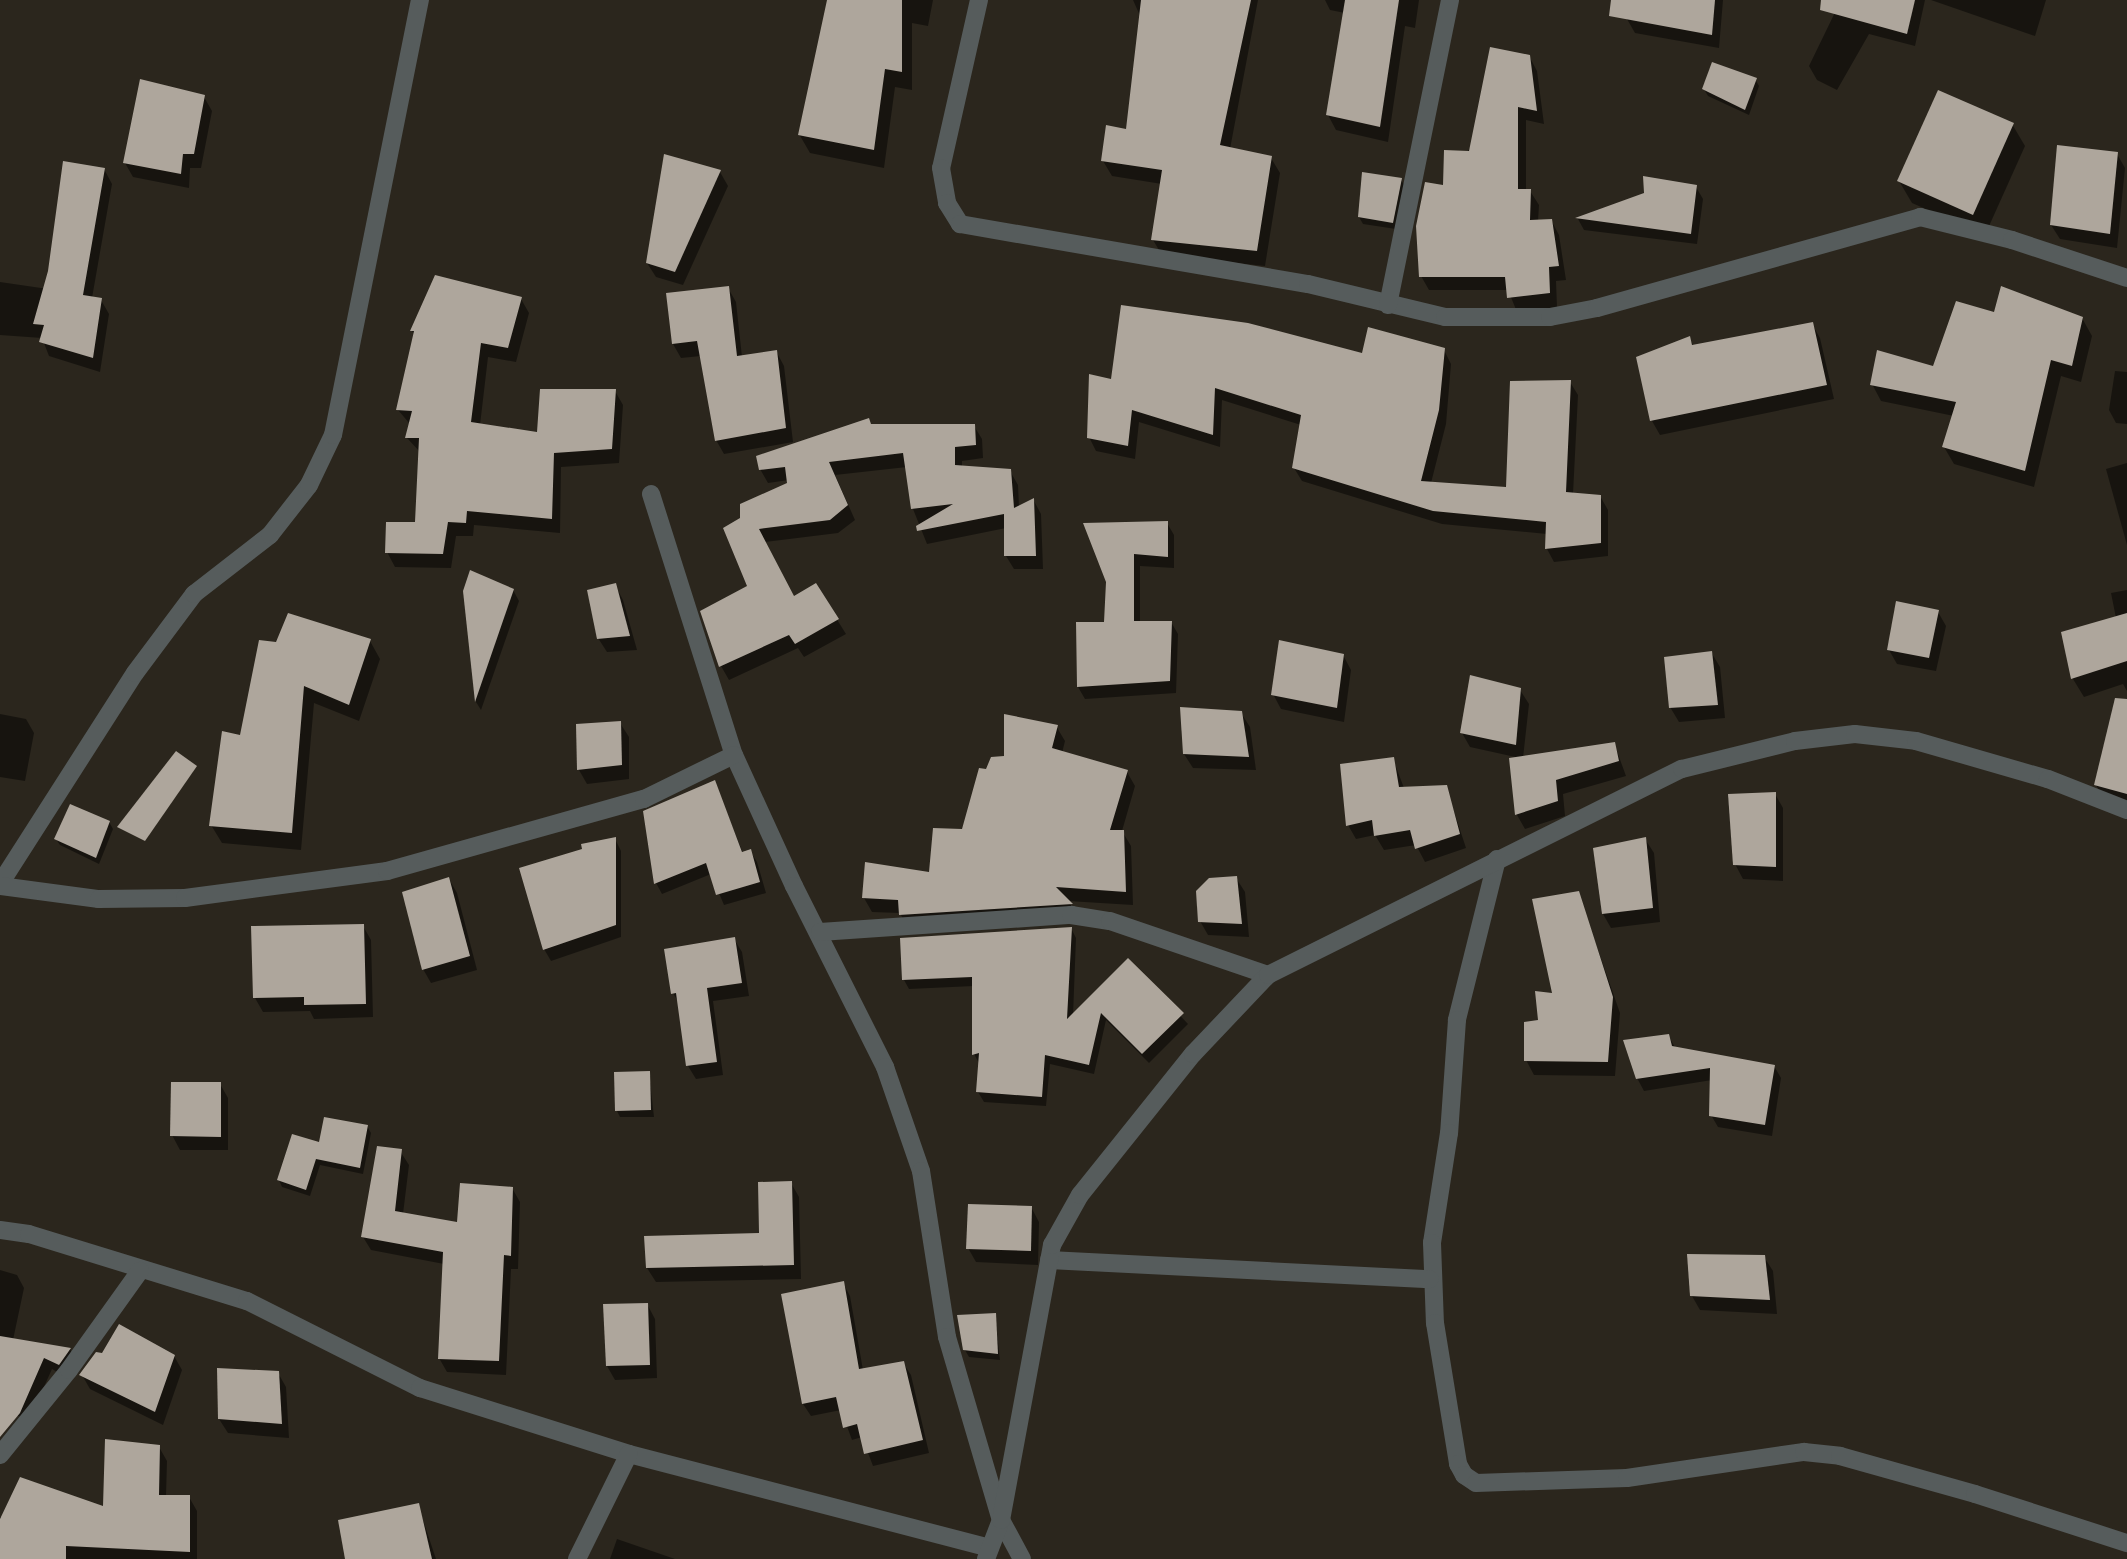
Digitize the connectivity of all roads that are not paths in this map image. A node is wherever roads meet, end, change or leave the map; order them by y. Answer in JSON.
{"nodes":[{"id":1,"x":420,"y":0,"type":"edge"},
{"id":2,"x":979,"y":0,"type":"edge"},
{"id":3,"x":1450,"y":0,"type":"edge"},
{"id":4,"x":2127,"y":278,"type":"edge"},
{"id":5,"x":1388,"y":304,"type":"junction"},
{"id":6,"x":651,"y":494,"type":"dead end"},
{"id":7,"x":734,"y":755,"type":"junction"},
{"id":8,"x":2127,"y":810,"type":"edge"},
{"id":9,"x":1497,"y":859,"type":"junction"},
{"id":10,"x":0,"y":885,"type":"edge"},
{"id":11,"x":820,"y":932,"type":"junction"},
{"id":12,"x":1268,"y":975,"type":"junction"},
{"id":13,"x":0,"y":1230,"type":"edge"},
{"id":14,"x":1049,"y":1260,"type":"junction"},
{"id":15,"x":140,"y":1271,"type":"junction"},
{"id":16,"x":1430,"y":1279,"type":"junction"},
{"id":17,"x":629,"y":1454,"type":"junction"},
{"id":18,"x":0,"y":1455,"type":"edge"},
{"id":19,"x":1001,"y":1520,"type":"junction"},
{"id":20,"x":2127,"y":1542,"type":"edge"},
{"id":21,"x":988,"y":1554,"type":"edge"},
{"id":22,"x":577,"y":1559,"type":"edge"},
{"id":23,"x":1022,"y":1559,"type":"edge"}],
"edges":[{"from":1,"to":10,"type":"street"},
{"from":2,"to":5,"type":"street"},
{"from":3,"to":5,"type":"street"},
{"from":4,"to":5,"type":"street"},
{"from":6,"to":7,"type":"street"},
{"from":7,"to":10,"type":"street"},
{"from":7,"to":11,"type":"street"},
{"from":8,"to":9,"type":"street"},
{"from":9,"to":12,"type":"street"},
{"from":9,"to":16,"type":"street"},
{"from":11,"to":12,"type":"street"},
{"from":11,"to":19,"type":"street"},
{"from":12,"to":14,"type":"street"},
{"from":13,"to":15,"type":"street"},
{"from":14,"to":16,"type":"street"},
{"from":14,"to":19,"type":"street"},
{"from":15,"to":17,"type":"street"},
{"from":15,"to":18,"type":"street"},
{"from":16,"to":20,"type":"street"},
{"from":17,"to":21,"type":"street"},
{"from":17,"to":22,"type":"street"},
{"from":19,"to":21,"type":"street"},
{"from":19,"to":23,"type":"street"}]}
